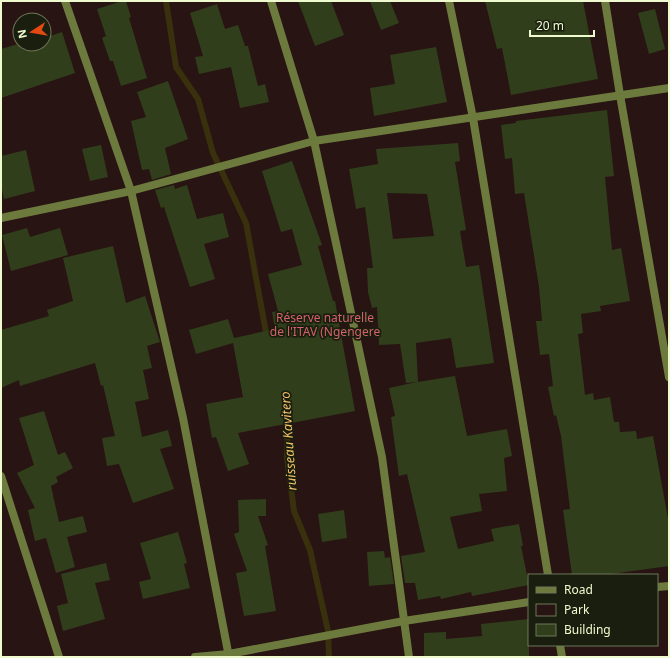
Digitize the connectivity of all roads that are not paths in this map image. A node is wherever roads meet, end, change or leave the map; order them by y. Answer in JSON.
{"nodes":[{"id":1,"x":65,"y":1,"type":"edge"},
{"id":2,"x":271,"y":1,"type":"edge"},
{"id":3,"x":450,"y":1,"type":"edge"},
{"id":4,"x":606,"y":1,"type":"edge"},
{"id":5,"x":669,"y":88,"type":"edge"},
{"id":6,"x":620,"y":95,"type":"junction"},
{"id":7,"x":474,"y":118,"type":"junction"},
{"id":8,"x":314,"y":141,"type":"junction"},
{"id":9,"x":131,"y":191,"type":"junction"},
{"id":10,"x":1,"y":218,"type":"edge"},
{"id":11,"x":669,"y":377,"type":"edge"},
{"id":12,"x":1,"y":476,"type":"edge"},
{"id":13,"x":548,"y":574,"type":"edge"},
{"id":14,"x":669,"y":586,"type":"edge"},
{"id":15,"x":658,"y":587,"type":"edge"},
{"id":16,"x":528,"y":602,"type":"edge"},
{"id":17,"x":404,"y":621,"type":"junction"},
{"id":18,"x":560,"y":646,"type":"edge"},
{"id":19,"x":229,"y":655,"type":"edge"},
{"id":20,"x":59,"y":657,"type":"edge"},
{"id":21,"x":195,"y":657,"type":"edge"},
{"id":22,"x":409,"y":657,"type":"edge"},
{"id":23,"x":562,"y":657,"type":"edge"}],
"edges":[{"from":1,"to":9,"type":"street"},
{"from":2,"to":8,"type":"street"},
{"from":3,"to":7,"type":"street"},
{"from":4,"to":6,"type":"street"},
{"from":5,"to":6,"type":"street"},
{"from":6,"to":7,"type":"street"},
{"from":6,"to":11,"type":"street"},
{"from":7,"to":8,"type":"street"},
{"from":7,"to":13,"type":"street"},
{"from":8,"to":9,"type":"street"},
{"from":8,"to":17,"type":"street"},
{"from":9,"to":10,"type":"street"},
{"from":9,"to":19,"type":"street"},
{"from":12,"to":20,"type":"street"},
{"from":14,"to":15,"type":"street"},
{"from":16,"to":17,"type":"street"},
{"from":17,"to":19,"type":"street"},
{"from":17,"to":22,"type":"street"},
{"from":18,"to":23,"type":"street"},
{"from":19,"to":21,"type":"street"}]}
